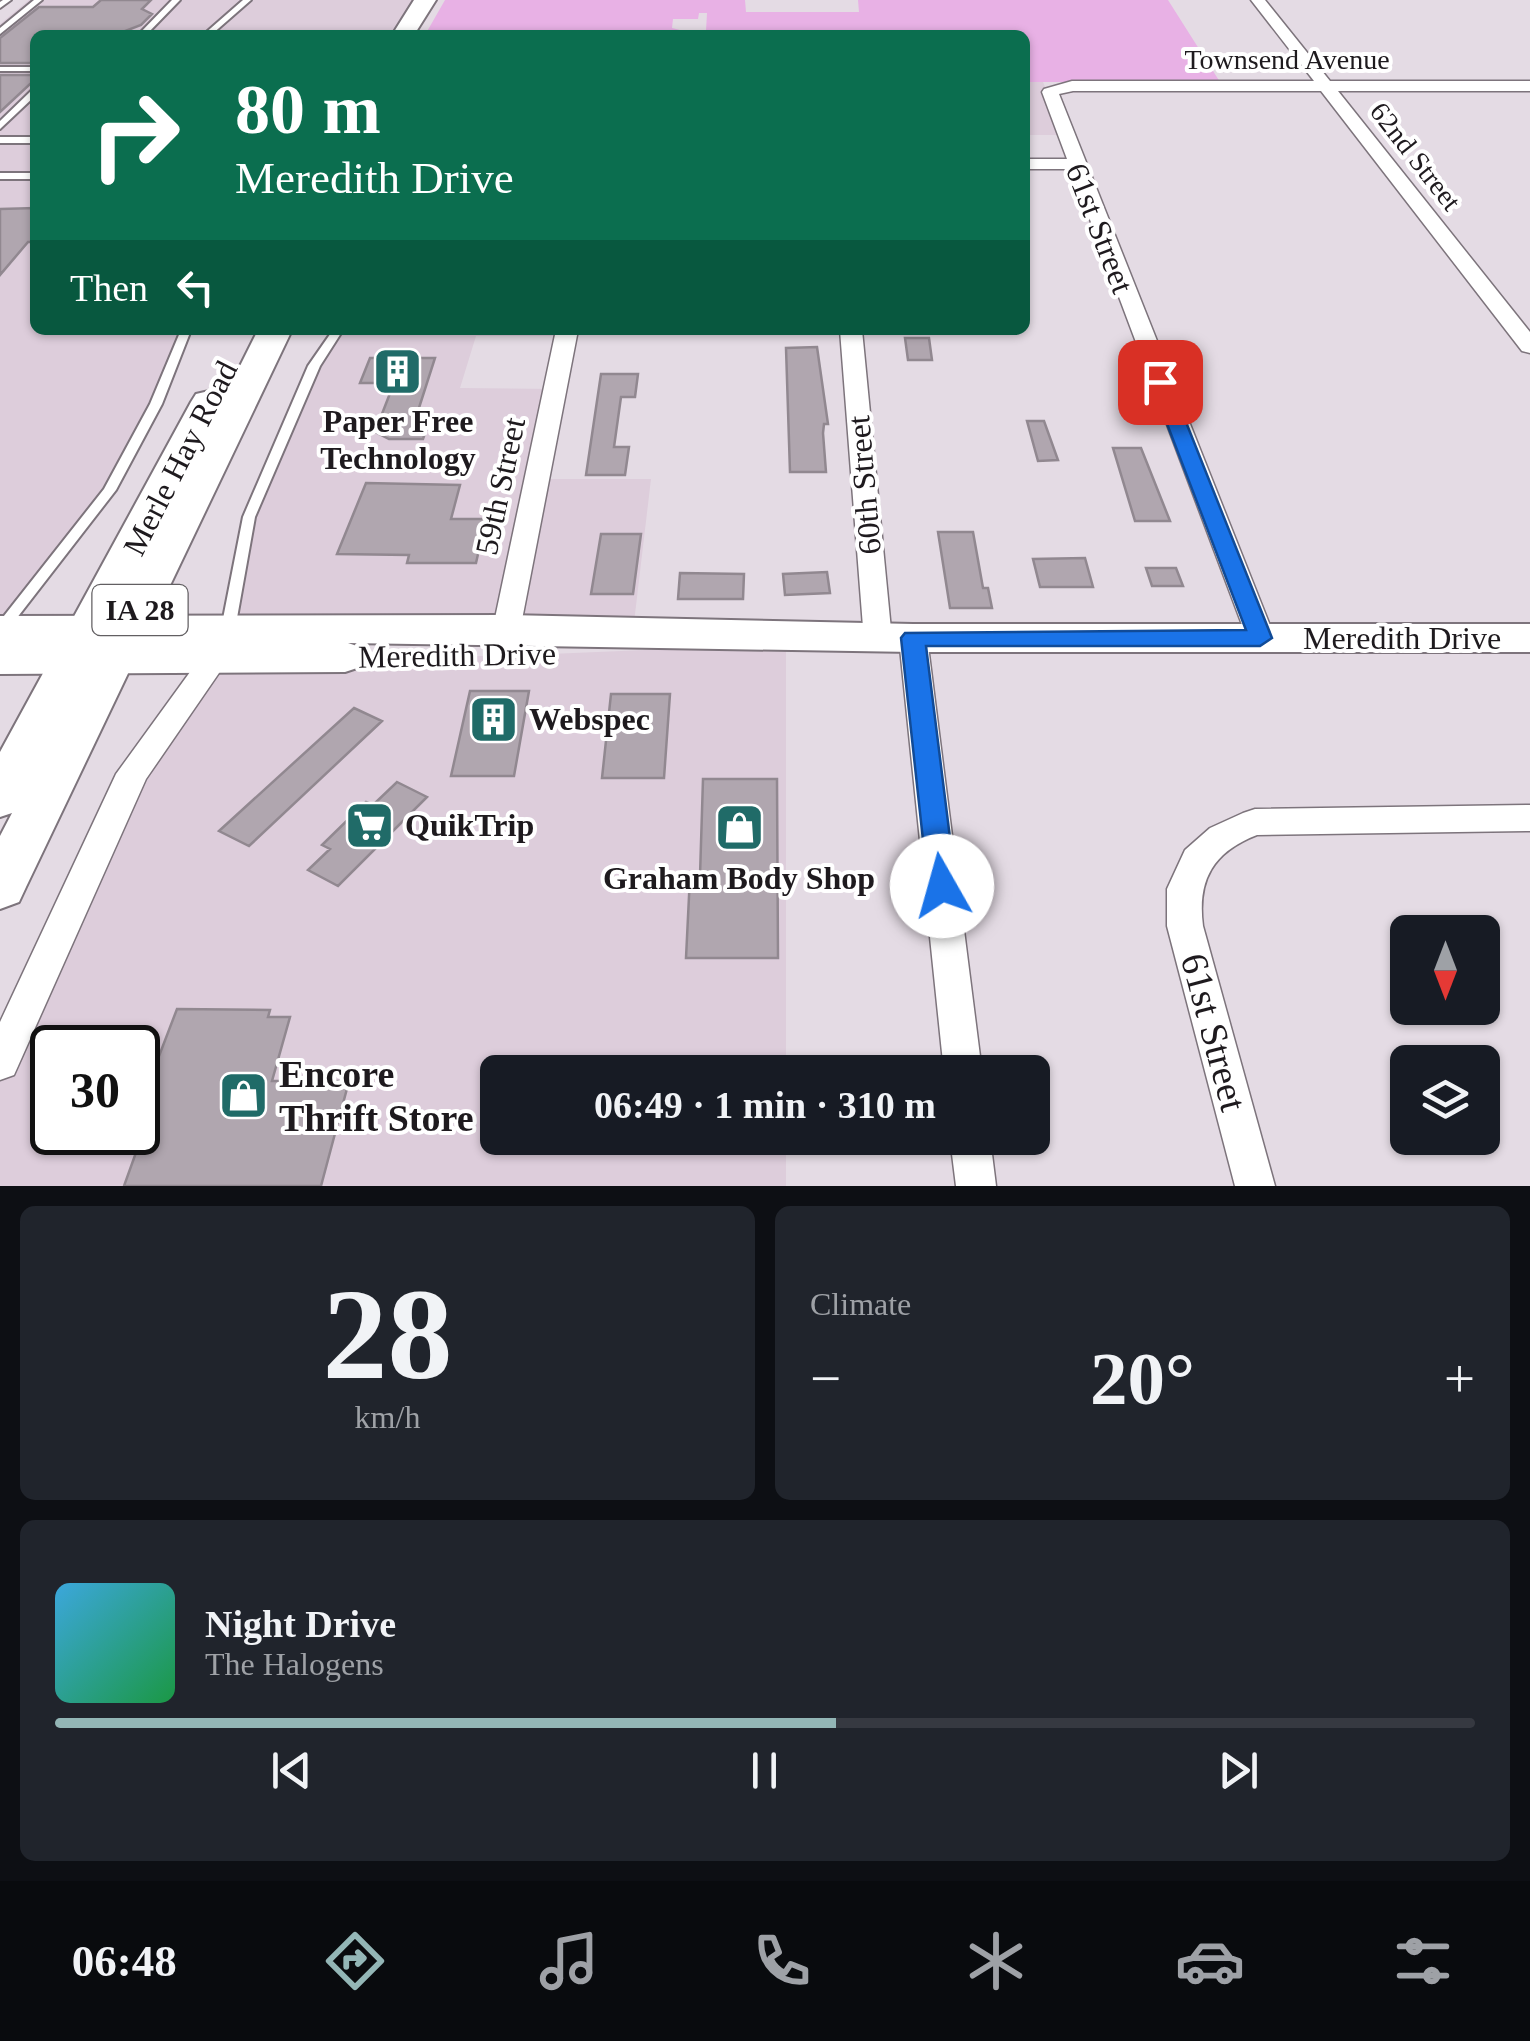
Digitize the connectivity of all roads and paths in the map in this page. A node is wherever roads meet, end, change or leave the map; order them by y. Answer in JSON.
{"nodes":[{"id":1,"x":7,"y":0,"type":"edge"},
{"id":2,"x":38,"y":0,"type":"edge"},
{"id":3,"x":176,"y":0,"type":"edge"},
{"id":4,"x":247,"y":0,"type":"edge"},
{"id":5,"x":425,"y":0,"type":"edge"},
{"id":6,"x":445,"y":0,"type":"edge"},
{"id":7,"x":1258,"y":0,"type":"edge"},
{"id":8,"x":0,"y":6,"type":"edge"},
{"id":9,"x":147,"y":30,"type":"edge"},
{"id":10,"x":213,"y":30,"type":"edge"},
{"id":11,"x":406,"y":30,"type":"edge"},
{"id":12,"x":427,"y":30,"type":"edge"},
{"id":13,"x":0,"y":32,"type":"edge"},
{"id":14,"x":0,"y":69,"type":"edge"},
{"id":15,"x":30,"y":69,"type":"edge"},
{"id":16,"x":1326,"y":86,"type":"junction"},
{"id":17,"x":1522,"y":86,"type":"edge"},
{"id":18,"x":30,"y":97,"type":"edge"},
{"id":19,"x":1049,"y":97,"type":"joint"},
{"id":20,"x":1530,"y":100,"type":"edge"},
{"id":21,"x":0,"y":126,"type":"edge"},
{"id":22,"x":0,"y":140,"type":"edge"},
{"id":23,"x":30,"y":140,"type":"edge"},
{"id":24,"x":1030,"y":164,"type":"edge"},
{"id":25,"x":1075,"y":164,"type":"junction"},
{"id":26,"x":0,"y":176,"type":"edge"},
{"id":27,"x":30,"y":176,"type":"edge"},
{"id":28,"x":184,"y":335,"type":"edge"},
{"id":29,"x":244,"y":335,"type":"edge"},
{"id":30,"x":271,"y":335,"type":"edge"},
{"id":31,"x":335,"y":335,"type":"edge"},
{"id":32,"x":566,"y":335,"type":"edge"},
{"id":33,"x":852,"y":335,"type":"edge"},
{"id":34,"x":1530,"y":346,"type":"edge"},
{"id":35,"x":0,"y":630,"type":"edge"},
{"id":36,"x":890,"y":638,"type":"junction"},
{"id":37,"x":1260,"y":638,"type":"junction"},
{"id":38,"x":1530,"y":638,"type":"edge"},
{"id":39,"x":504,"y":642,"type":"junction"},
{"id":40,"x":222,"y":643,"type":"junction"},
{"id":41,"x":104,"y":644,"type":"junction"},
{"id":42,"x":0,"y":658,"type":"edge"},
{"id":43,"x":0,"y":798,"type":"edge"},
{"id":44,"x":1530,"y":818,"type":"edge"},
{"id":45,"x":0,"y":886,"type":"edge"},
{"id":46,"x":960,"y":1055,"type":"edge"},
{"id":47,"x":0,"y":1063,"type":"edge"},
{"id":48,"x":972,"y":1155,"type":"edge"},
{"id":49,"x":976,"y":1186,"type":"edge"},
{"id":50,"x":1256,"y":1186,"type":"edge"}],
"edges":[{"from":1,"to":8,"type":"lane"},
{"from":2,"to":13,"type":"lane"},
{"from":3,"to":9,"type":"lane"},
{"from":4,"to":10,"type":"lane"},
{"from":5,"to":11,"type":"main road"},
{"from":6,"to":12,"type":"main road"},
{"from":7,"to":16,"type":"street","name":"62nd Street"},
{"from":14,"to":15,"type":"lane"},
{"from":16,"to":17,"type":"street","name":"Townsend Avenue"},
{"from":16,"to":19,"type":"street","name":"Townsend Avenue"},
{"from":16,"to":34,"type":"street","name":"62nd Street"},
{"from":17,"to":20,"type":"street"},
{"from":18,"to":21,"type":"lane"},
{"from":19,"to":25,"type":"street","name":"61st Street"},
{"from":22,"to":23,"type":"lane"},
{"from":24,"to":25,"type":"street"},
{"from":25,"to":37,"type":"street","name":"61st Street"},
{"from":26,"to":27,"type":"lane"},
{"from":28,"to":35,"type":"lane"},
{"from":29,"to":41,"type":"main road","name":"Merle Hay Road","number":"IA 28"},
{"from":30,"to":41,"type":"main road","name":"Merle Hay Road","number":"IA 28"},
{"from":31,"to":40,"type":"lane"},
{"from":32,"to":39,"type":"street","name":"59th Street"},
{"from":33,"to":36,"type":"street","name":"60th Street"},
{"from":35,"to":41,"type":"main road","name":"Meredith Drive"},
{"from":36,"to":37,"type":"main road","name":"Meredith Drive"},
{"from":36,"to":39,"type":"main road","name":"Meredith Drive"},
{"from":36,"to":46,"type":"street","name":"60th Street"},
{"from":37,"to":38,"type":"main road","name":"Meredith Drive"},
{"from":39,"to":40,"type":"main road","name":"Meredith Drive"},
{"from":40,"to":41,"type":"main road","name":"Meredith Drive"},
{"from":40,"to":47,"type":"street"},
{"from":41,"to":42,"type":"main road","name":"Meredith Drive"},
{"from":41,"to":43,"type":"main road","name":"Merle Hay Road","number":"IA 28"},
{"from":41,"to":45,"type":"main road","name":"Merle Hay Road","number":"IA 28"},
{"from":44,"to":50,"type":"street","name":"61st Street"},
{"from":48,"to":49,"type":"street"}]}
